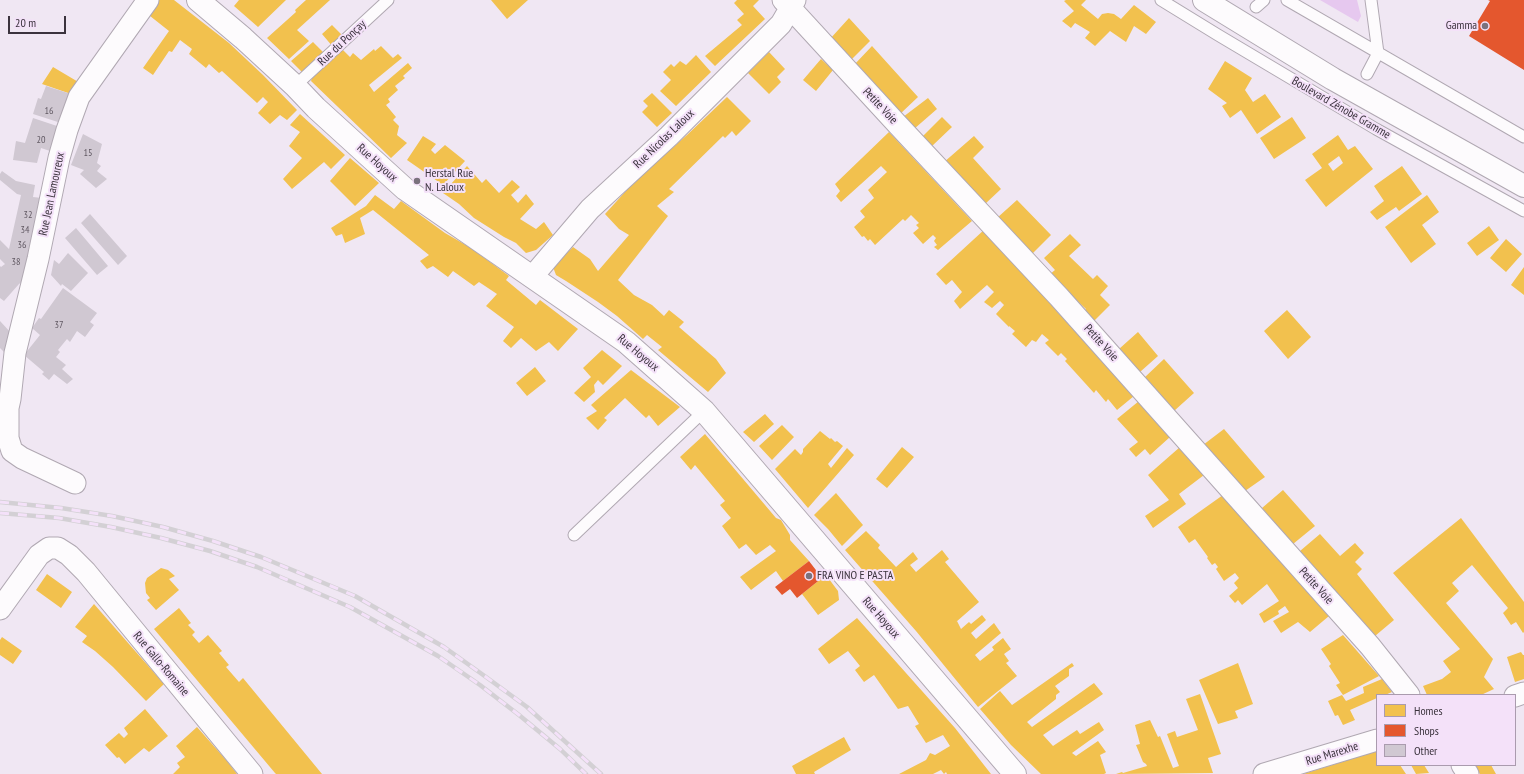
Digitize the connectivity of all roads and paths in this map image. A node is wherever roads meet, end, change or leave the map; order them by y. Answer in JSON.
{"nodes":[{"id":1,"x":148,"y":0,"type":"edge"},
{"id":2,"x":198,"y":0,"type":"edge"},
{"id":3,"x":388,"y":0,"type":"edge"},
{"id":4,"x":1161,"y":0,"type":"edge"},
{"id":5,"x":1204,"y":0,"type":"edge"},
{"id":6,"x":1287,"y":0,"type":"edge"},
{"id":7,"x":1371,"y":0,"type":"edge"},
{"id":8,"x":789,"y":3,"type":"edge"},
{"id":9,"x":1378,"y":53,"type":"junction"},
{"id":10,"x":1367,"y":74,"type":"dead end"},
{"id":11,"x":296,"y":86,"type":"junction"},
{"id":12,"x":1524,"y":137,"type":"edge"},
{"id":13,"x":1524,"y":186,"type":"edge"},
{"id":14,"x":1524,"y":211,"type":"edge"},
{"id":15,"x":532,"y":277,"type":"junction"},
{"id":16,"x":4,"y":408,"type":"edge"},
{"id":17,"x":704,"y":411,"type":"junction"},
{"id":18,"x":75,"y":483,"type":"dead end"},
{"id":19,"x":574,"y":535,"type":"dead end"},
{"id":20,"x":0,"y":609,"type":"edge"},
{"id":21,"x":1408,"y":694,"type":"edge"},
{"id":22,"x":1376,"y":740,"type":"edge"},
{"id":23,"x":252,"y":774,"type":"edge"},
{"id":24,"x":1015,"y":774,"type":"edge"},
{"id":25,"x":1264,"y":774,"type":"edge"}],
"edges":[{"from":1,"to":16,"type":"street","name":"Rue Jean Lamoureux"},
{"from":2,"to":11,"type":"street","name":"Rue Hoyoux"},
{"from":3,"to":11,"type":"lane","name":"Rue du Ponçay"},
{"from":4,"to":14,"type":"lane","name":"Boulevard Zénobe Gramme"},
{"from":5,"to":13,"type":"street","name":"Boulevard Zénobe Gramme"},
{"from":6,"to":9,"type":"lane"},
{"from":7,"to":9,"type":"lane"},
{"from":8,"to":15,"type":"street","name":"Rue Nicolas Laloux"},
{"from":8,"to":21,"type":"street","name":"Petite Voie"},
{"from":9,"to":10,"type":"lane"},
{"from":9,"to":12,"type":"lane"},
{"from":11,"to":15,"type":"street","name":"Rue Hoyoux"},
{"from":15,"to":17,"type":"street","name":"Rue Hoyoux"},
{"from":16,"to":18,"type":"street","name":"Rue Jean Lamoureux"},
{"from":17,"to":19,"type":"lane"},
{"from":17,"to":24,"type":"street","name":"Rue Hoyoux"},
{"from":20,"to":23,"type":"street","name":"Rue Gallo-Romaine"},
{"from":22,"to":25,"type":"street","name":"Rue Marexhe"}]}
